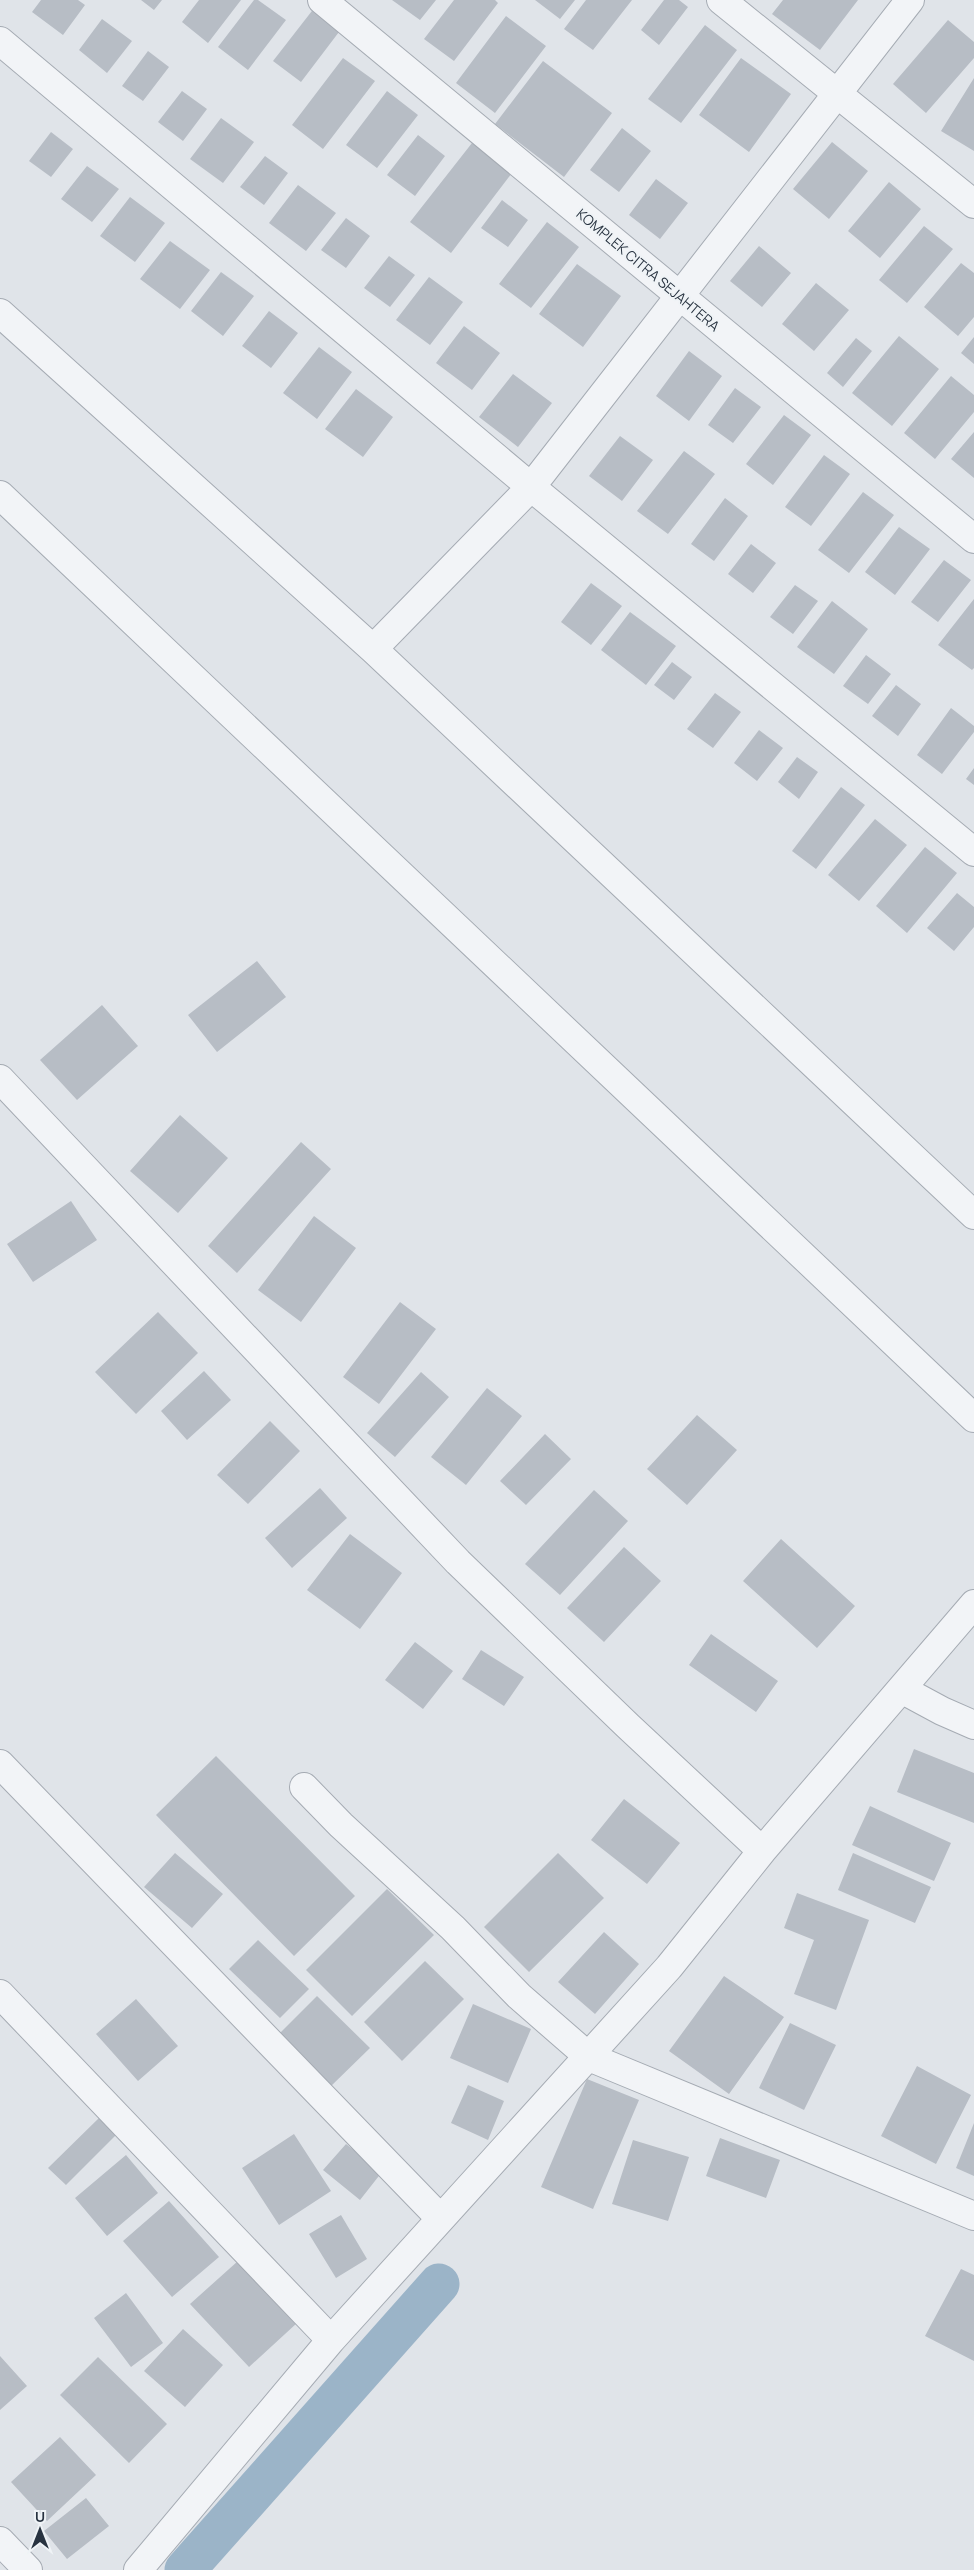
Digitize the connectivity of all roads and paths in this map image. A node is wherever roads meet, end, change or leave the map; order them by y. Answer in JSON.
{"nodes":[{"id":1,"x":322,"y":0,"type":"edge"},
{"id":2,"x":722,"y":0,"type":"edge"},
{"id":3,"x":910,"y":0,"type":"edge"},
{"id":4,"x":0,"y":42,"type":"edge"},
{"id":5,"x":838,"y":94,"type":"junction"},
{"id":6,"x":974,"y":204,"type":"edge"},
{"id":7,"x":680,"y":296,"type":"junction"},
{"id":8,"x":0,"y":313,"type":"edge"},
{"id":9,"x":531,"y":487,"type":"junction"},
{"id":10,"x":0,"y":495,"type":"edge"},
{"id":11,"x":974,"y":539,"type":"edge"},
{"id":12,"x":373,"y":649,"type":"junction"},
{"id":13,"x":974,"y":852,"type":"edge"},
{"id":14,"x":0,"y":1079,"type":"edge"},
{"id":15,"x":974,"y":1215,"type":"edge"},
{"id":16,"x":974,"y":1418,"type":"edge"},
{"id":17,"x":974,"y":1604,"type":"edge"},
{"id":18,"x":903,"y":1690,"type":"junction"},
{"id":19,"x":974,"y":1725,"type":"edge"},
{"id":20,"x":0,"y":1764,"type":"edge"},
{"id":21,"x":304,"y":1787,"type":"dead end"},
{"id":22,"x":762,"y":1851,"type":"junction"},
{"id":23,"x":0,"y":1994,"type":"edge"},
{"id":24,"x":589,"y":2057,"type":"junction"},
{"id":25,"x":974,"y":2216,"type":"edge"},
{"id":26,"x":440,"y":2218,"type":"junction"},
{"id":27,"x":331,"y":2340,"type":"junction"},
{"id":28,"x":0,"y":2541,"type":"edge"},
{"id":29,"x":28,"y":2570,"type":"edge"},
{"id":30,"x":138,"y":2570,"type":"edge"}],
"edges":[{"from":1,"to":7,"type":"street","name":"KOMPLEK CITRA SEJAHTERA"},
{"from":2,"to":5,"type":"street"},
{"from":3,"to":5,"type":"street"},
{"from":4,"to":9,"type":"street"},
{"from":5,"to":6,"type":"street"},
{"from":5,"to":7,"type":"street"},
{"from":7,"to":9,"type":"street"},
{"from":7,"to":11,"type":"street","name":"KOMPLEK CITRA SEJAHTERA"},
{"from":8,"to":12,"type":"street"},
{"from":9,"to":12,"type":"street"},
{"from":9,"to":13,"type":"street"},
{"from":10,"to":16,"type":"street"},
{"from":12,"to":15,"type":"street"},
{"from":14,"to":22,"type":"street"},
{"from":17,"to":18,"type":"street"},
{"from":18,"to":19,"type":"street"},
{"from":18,"to":22,"type":"street"},
{"from":20,"to":26,"type":"street"},
{"from":21,"to":24,"type":"street"},
{"from":22,"to":24,"type":"street"},
{"from":23,"to":27,"type":"street"},
{"from":24,"to":25,"type":"street"},
{"from":24,"to":26,"type":"street"},
{"from":26,"to":27,"type":"street"},
{"from":27,"to":30,"type":"street"},
{"from":28,"to":29,"type":"street"}]}
